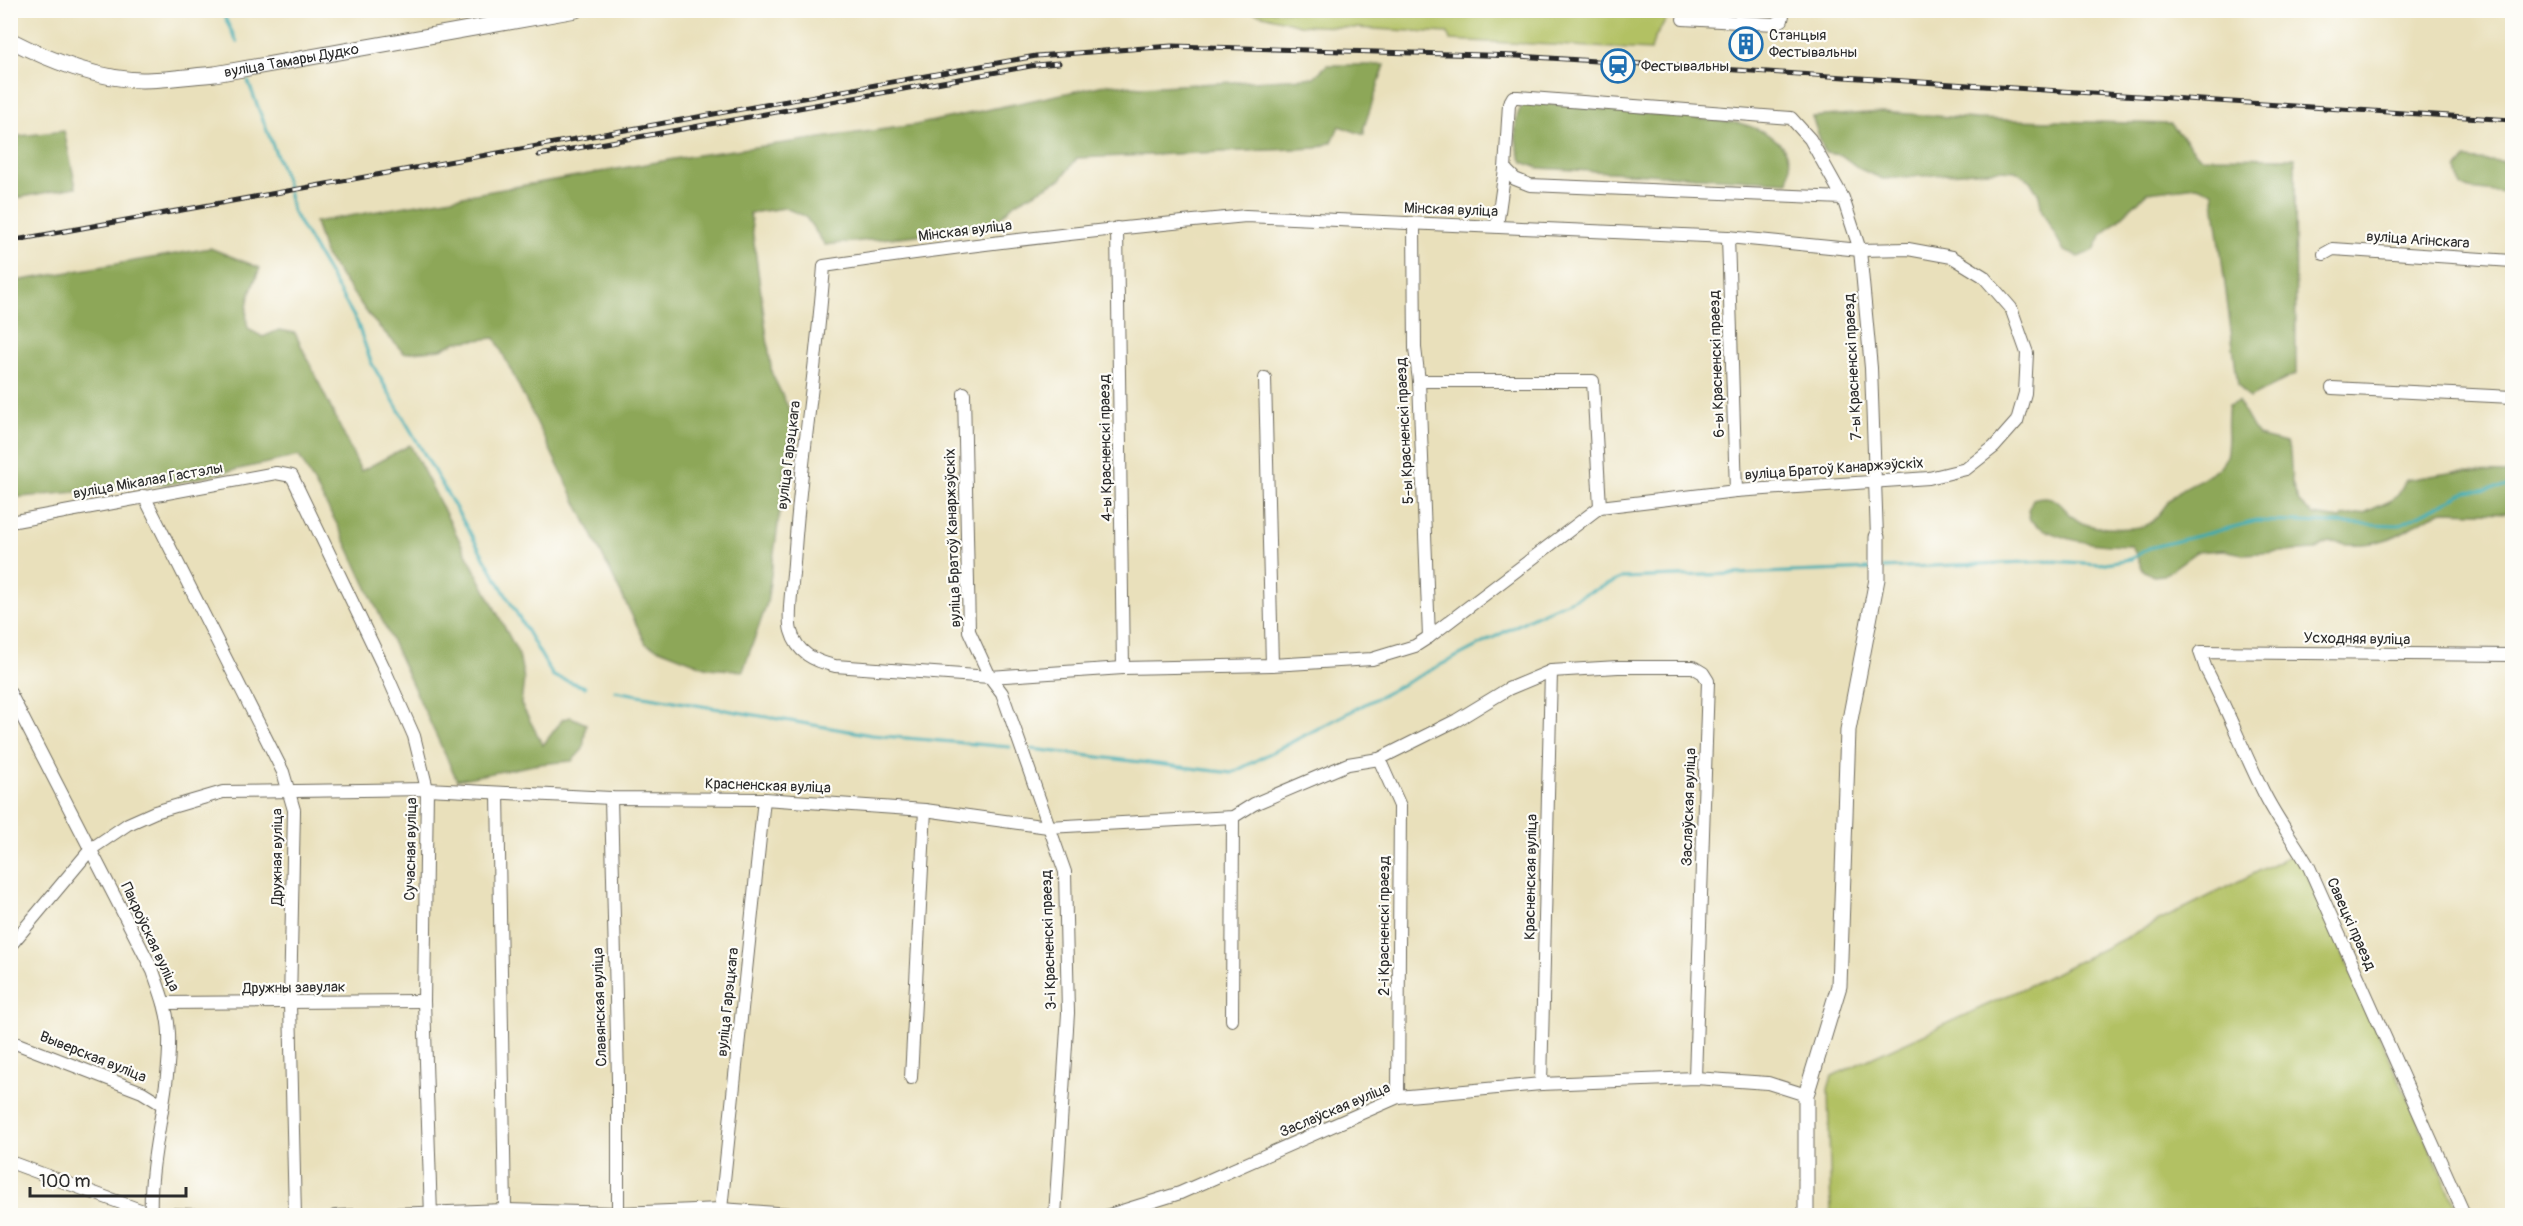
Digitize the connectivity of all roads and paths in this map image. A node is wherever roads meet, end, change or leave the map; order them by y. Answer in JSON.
{"nodes":[{"id":1,"x":576,"y":10,"type":"edge"},
{"id":2,"x":1785,"y":10,"type":"edge"},
{"id":3,"x":1683,"y":19,"type":"dead end"},
{"id":4,"x":10,"y":40,"type":"edge"},
{"id":5,"x":1505,"y":169,"type":"junction"},
{"id":6,"x":1843,"y":198,"type":"junction"},
{"id":7,"x":1414,"y":224,"type":"junction"},
{"id":8,"x":1497,"y":226,"type":"junction"},
{"id":9,"x":1117,"y":228,"type":"junction"},
{"id":10,"x":1728,"y":237,"type":"junction"},
{"id":11,"x":1860,"y":250,"type":"junction"},
{"id":12,"x":2324,"y":254,"type":"dead end"},
{"id":13,"x":2512,"y":261,"type":"edge"},
{"id":14,"x":824,"y":266,"type":"joint"},
{"id":15,"x":2027,"y":353,"type":"joint"},
{"id":16,"x":1266,"y":378,"type":"dead end"},
{"id":17,"x":1419,"y":381,"type":"junction"},
{"id":18,"x":2332,"y":388,"type":"dead end"},
{"id":19,"x":964,"y":393,"type":"dead end"},
{"id":20,"x":2512,"y":397,"type":"edge"},
{"id":21,"x":292,"y":476,"type":"joint"},
{"id":22,"x":1874,"y":480,"type":"junction"},
{"id":23,"x":1736,"y":491,"type":"junction"},
{"id":24,"x":144,"y":496,"type":"junction"},
{"id":25,"x":1600,"y":507,"type":"junction"},
{"id":26,"x":10,"y":522,"type":"edge"},
{"id":27,"x":1877,"y":537,"type":"joint"},
{"id":28,"x":1430,"y":637,"type":"junction"},
{"id":29,"x":2200,"y":652,"type":"joint"},
{"id":30,"x":2512,"y":655,"type":"edge"},
{"id":31,"x":1272,"y":665,"type":"junction"},
{"id":32,"x":1123,"y":668,"type":"junction"},
{"id":33,"x":1551,"y":671,"type":"junction"},
{"id":34,"x":990,"y":677,"type":"junction"},
{"id":35,"x":1708,"y":681,"type":"joint"},
{"id":36,"x":10,"y":693,"type":"edge"},
{"id":37,"x":1379,"y":759,"type":"junction"},
{"id":38,"x":427,"y":789,"type":"junction"},
{"id":39,"x":290,"y":792,"type":"junction"},
{"id":40,"x":498,"y":793,"type":"junction"},
{"id":41,"x":611,"y":798,"type":"junction"},
{"id":42,"x":764,"y":799,"type":"junction"},
{"id":43,"x":925,"y":810,"type":"junction"},
{"id":44,"x":1233,"y":817,"type":"junction"},
{"id":45,"x":1048,"y":827,"type":"junction"},
{"id":46,"x":91,"y":849,"type":"junction"},
{"id":47,"x":10,"y":946,"type":"edge"},
{"id":48,"x":424,"y":1001,"type":"junction"},
{"id":49,"x":164,"y":1003,"type":"junction"},
{"id":50,"x":290,"y":1003,"type":"junction"},
{"id":51,"x":1232,"y":1020,"type":"dead end"},
{"id":52,"x":10,"y":1041,"type":"edge"},
{"id":53,"x":911,"y":1078,"type":"dead end"},
{"id":54,"x":1695,"y":1078,"type":"junction"},
{"id":55,"x":1541,"y":1084,"type":"junction"},
{"id":56,"x":1806,"y":1095,"type":"junction"},
{"id":57,"x":1398,"y":1097,"type":"junction"},
{"id":58,"x":163,"y":1105,"type":"junction"},
{"id":59,"x":10,"y":1162,"type":"edge"},
{"id":60,"x":721,"y":1209,"type":"junction"},
{"id":61,"x":505,"y":1210,"type":"junction"},
{"id":62,"x":151,"y":1214,"type":"edge"},
{"id":63,"x":431,"y":1214,"type":"edge"},
{"id":64,"x":618,"y":1214,"type":"edge"},
{"id":65,"x":248,"y":1215,"type":"edge"},
{"id":66,"x":294,"y":1215,"type":"edge"},
{"id":67,"x":335,"y":1215,"type":"edge"},
{"id":68,"x":819,"y":1215,"type":"edge"},
{"id":69,"x":1055,"y":1215,"type":"edge"},
{"id":70,"x":1106,"y":1215,"type":"edge"},
{"id":71,"x":1806,"y":1215,"type":"edge"},
{"id":72,"x":2465,"y":1215,"type":"edge"}],
"edges":[{"from":1,"to":4,"type":"street","name":"вуліца Тамары Дудко"},
{"from":2,"to":3,"type":"street"},
{"from":5,"to":6,"type":"street"},
{"from":5,"to":6,"type":"street","name":"7-ы Красненскі праезд"},
{"from":5,"to":8,"type":"street"},
{"from":6,"to":11,"type":"street","name":"7-ы Красненскі праезд"},
{"from":7,"to":8,"type":"street","name":"Мінская вуліца"},
{"from":7,"to":9,"type":"street","name":"Мінская вуліца"},
{"from":7,"to":17,"type":"street","name":"5-ы Красненскі праезд"},
{"from":8,"to":10,"type":"street","name":"Мінская вуліца"},
{"from":9,"to":14,"type":"street","name":"Мінская вуліца"},
{"from":9,"to":32,"type":"street","name":"4-ы Красненскі праезд"},
{"from":10,"to":11,"type":"street","name":"Мінская вуліца"},
{"from":10,"to":23,"type":"street","name":"6-ы Красненскі праезд"},
{"from":11,"to":15,"type":"street","name":"Мінская вуліца"},
{"from":11,"to":22,"type":"street","name":"7-ы Красненскі праезд"},
{"from":12,"to":13,"type":"street","name":"вуліца Агінскага"},
{"from":14,"to":34,"type":"street","name":"вуліца Гарэцкага"},
{"from":15,"to":22,"type":"street","name":"вуліца Братоў Канаржэўскіх"},
{"from":16,"to":31,"type":"street"},
{"from":17,"to":25,"type":"street"},
{"from":17,"to":28,"type":"street","name":"5-ы Красненскі праезд"},
{"from":18,"to":20,"type":"street"},
{"from":19,"to":34,"type":"street","name":"вуліца Братоў Канаржэўскіх"},
{"from":21,"to":24,"type":"street","name":"вуліца Мікалая Гастэлы"},
{"from":21,"to":38,"type":"street","name":"Сучасная вуліца"},
{"from":22,"to":23,"type":"street","name":"вуліца Братоў Канаржэўскіх"},
{"from":22,"to":27,"type":"street","name":"7-ы Красненскі праезд"},
{"from":23,"to":25,"type":"street","name":"вуліца Братоў Канаржэўскіх"},
{"from":24,"to":26,"type":"street","name":"вуліца Мікалая Гастэлы"},
{"from":24,"to":39,"type":"street","name":"Дружная вуліца"},
{"from":25,"to":28,"type":"street"},
{"from":27,"to":56,"type":"street"},
{"from":28,"to":31,"type":"street"},
{"from":29,"to":30,"type":"street","name":"Усходняя вуліца"},
{"from":29,"to":72,"type":"street","name":"Савецкі праезд"},
{"from":31,"to":32,"type":"street"},
{"from":32,"to":34,"type":"street"},
{"from":33,"to":35,"type":"street","name":"Красненская вуліца"},
{"from":33,"to":37,"type":"street","name":"Красненская вуліца"},
{"from":33,"to":55,"type":"street","name":"Красненская вуліца"},
{"from":34,"to":45,"type":"street","name":"3-і Красненскі праезд"},
{"from":35,"to":54,"type":"street","name":"Заслаўская вуліца"},
{"from":36,"to":46,"type":"street","name":"Пакроўская вуліца"},
{"from":37,"to":44,"type":"street","name":"Красненская вуліца"},
{"from":37,"to":57,"type":"street","name":"2-і Красненскі праезд"},
{"from":38,"to":39,"type":"street","name":"Красненская вуліца"},
{"from":38,"to":40,"type":"street","name":"Красненская вуліца"},
{"from":38,"to":48,"type":"street","name":"Сучасная вуліца"},
{"from":39,"to":46,"type":"street","name":"Красненская вуліца"},
{"from":39,"to":50,"type":"street","name":"Дружная вуліца"},
{"from":40,"to":41,"type":"street","name":"Красненская вуліца"},
{"from":40,"to":61,"type":"street"},
{"from":41,"to":42,"type":"street","name":"Красненская вуліца"},
{"from":41,"to":64,"type":"street","name":"Славянская вуліца"},
{"from":42,"to":43,"type":"street","name":"Красненская вуліца"},
{"from":42,"to":60,"type":"street","name":"вуліца Гарэцкага"},
{"from":43,"to":45,"type":"street","name":"Красненская вуліца"},
{"from":43,"to":53,"type":"street"},
{"from":44,"to":45,"type":"street","name":"Красненская вуліца"},
{"from":44,"to":51,"type":"street"},
{"from":45,"to":69,"type":"street","name":"3-і Красненскі праезд"},
{"from":46,"to":47,"type":"street","name":"Красненская вуліца"},
{"from":46,"to":49,"type":"street","name":"Пакроўская вуліца"},
{"from":48,"to":50,"type":"street","name":"Дружны завулак"},
{"from":48,"to":63,"type":"street","name":"Сучасная вуліца"},
{"from":49,"to":50,"type":"street","name":"Дружны завулак"},
{"from":49,"to":58,"type":"street","name":"Пакроўская вуліца"},
{"from":50,"to":66,"type":"street","name":"Дружная вуліца"},
{"from":52,"to":58,"type":"street","name":"Выверская вуліца"},
{"from":54,"to":55,"type":"street","name":"Заслаўская вуліца"},
{"from":54,"to":56,"type":"street","name":"Заслаўская вуліца"},
{"from":55,"to":57,"type":"street","name":"Заслаўская вуліца"},
{"from":56,"to":71,"type":"street"},
{"from":57,"to":70,"type":"street","name":"Заслаўская вуліца"},
{"from":58,"to":62,"type":"street","name":"Пакроўская вуліца"},
{"from":59,"to":62,"type":"street"},
{"from":60,"to":64,"type":"street"},
{"from":60,"to":68,"type":"street"},
{"from":61,"to":63,"type":"street"},
{"from":61,"to":64,"type":"street"},
{"from":62,"to":65,"type":"street"},
{"from":63,"to":67,"type":"street"}]}
